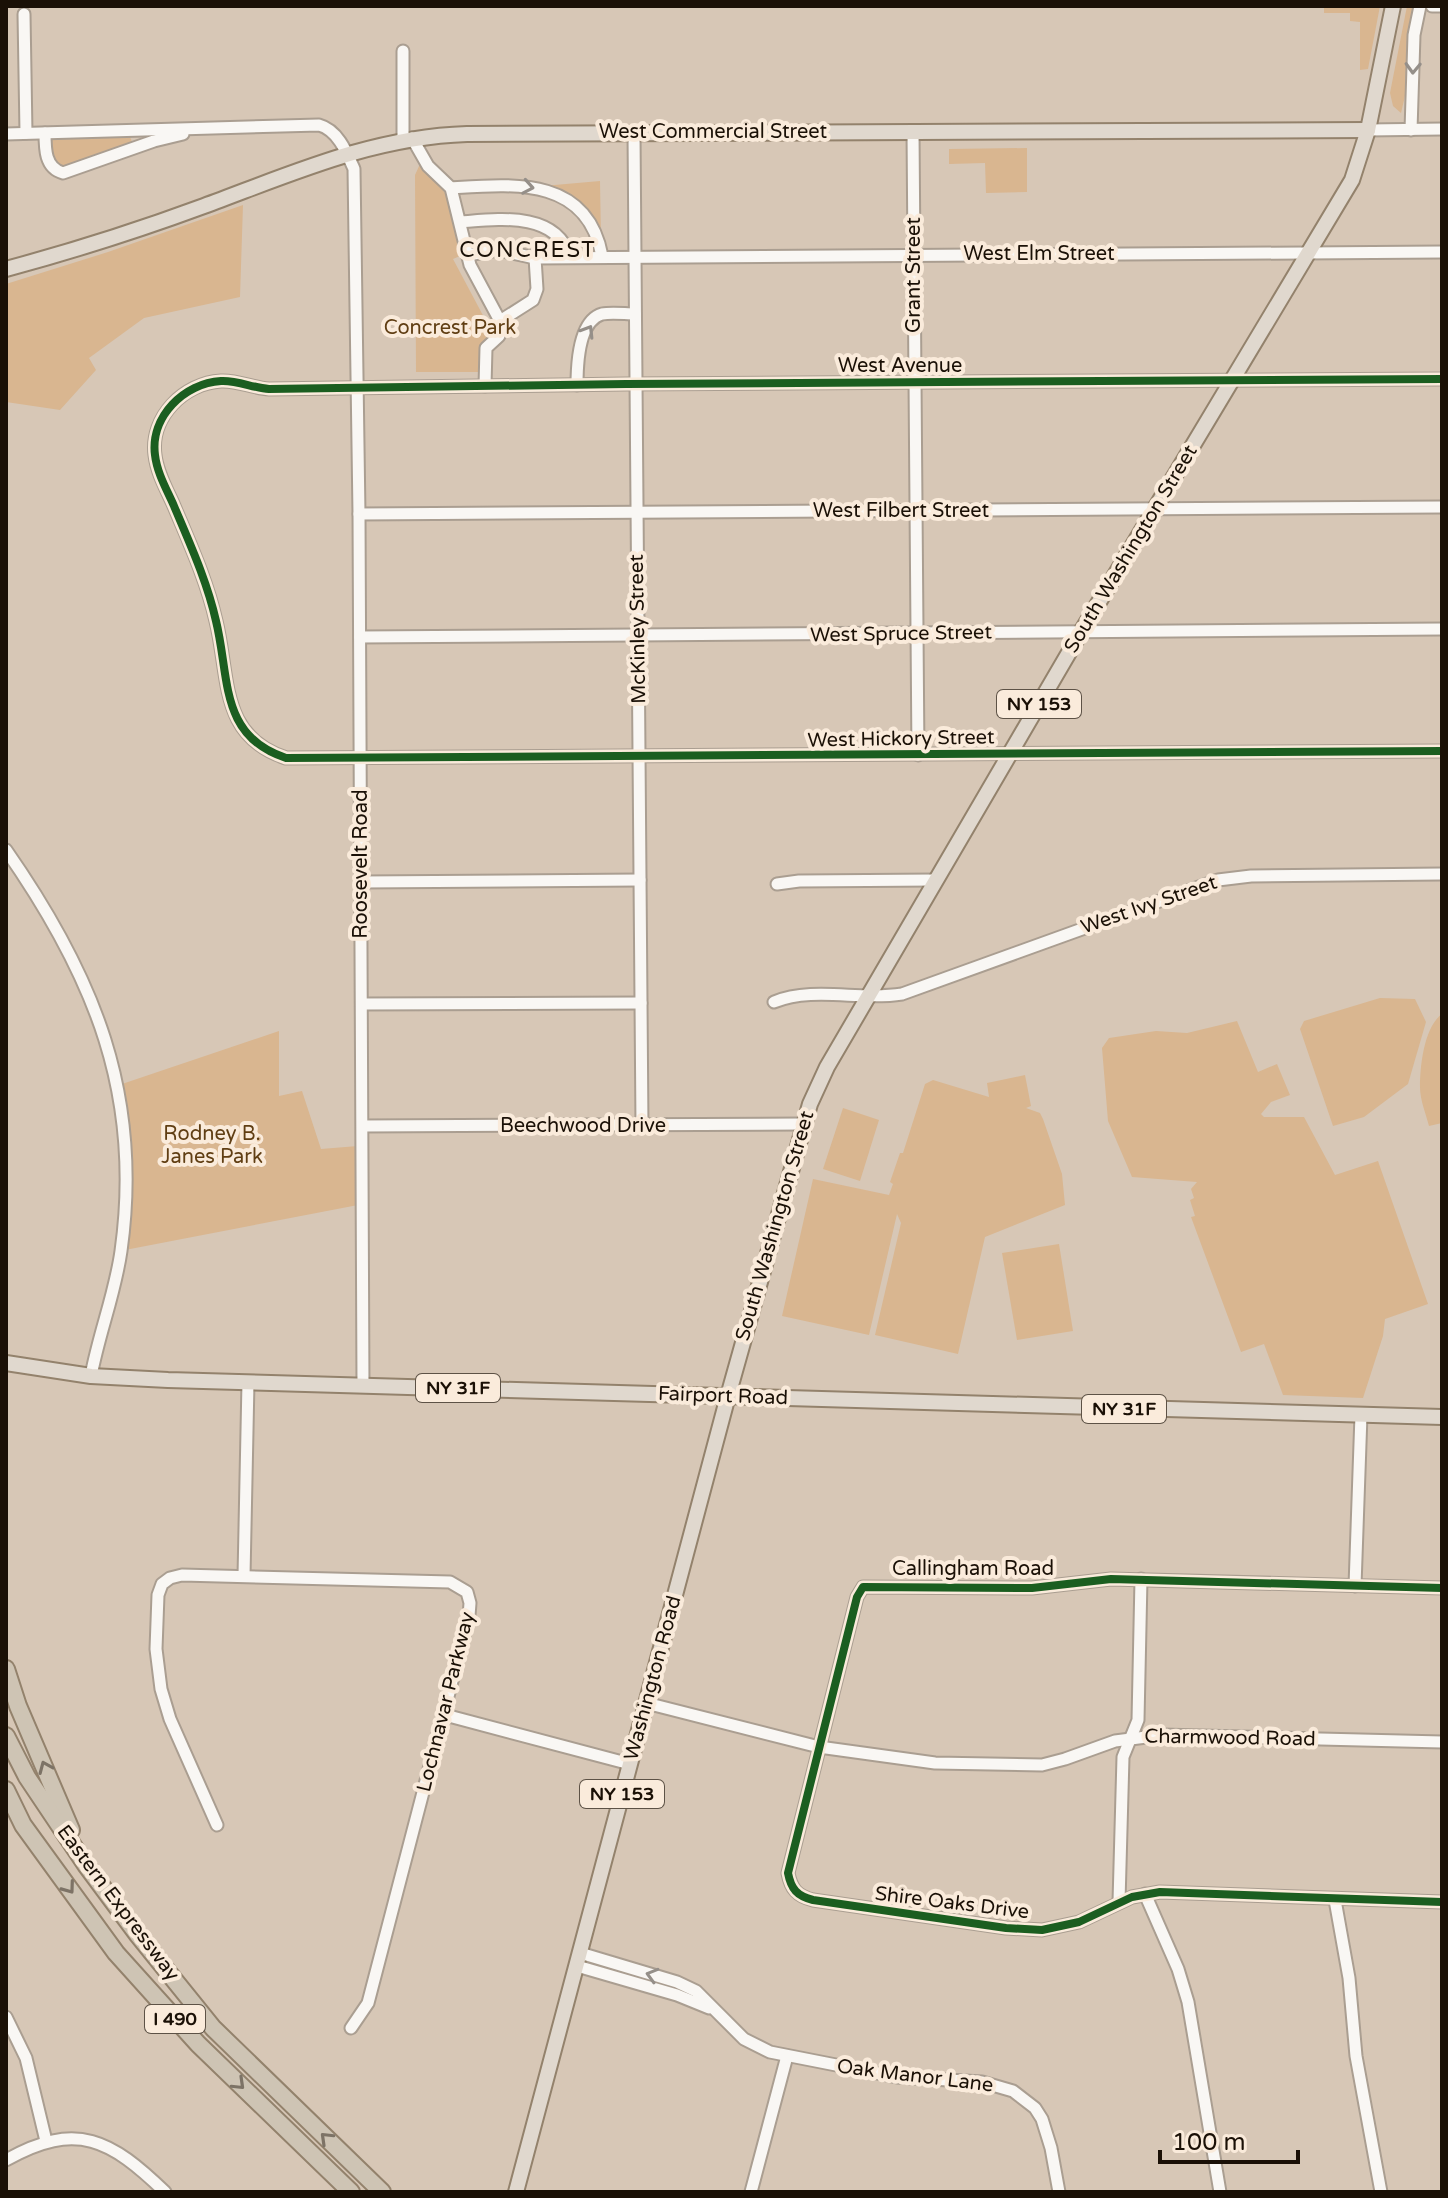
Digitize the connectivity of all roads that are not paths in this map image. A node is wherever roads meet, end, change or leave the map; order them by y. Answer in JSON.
{"nodes":[{"id":1,"x":1393,"y":6,"type":"edge"},
{"id":2,"x":1420,"y":6,"type":"edge"},
{"id":3,"x":1432,"y":6,"type":"edge"},
{"id":4,"x":1442,"y":6,"type":"edge"},
{"id":5,"x":24,"y":14,"type":"dead end"},
{"id":6,"x":403,"y":51,"type":"dead end"},
{"id":7,"x":202,"y":129,"type":"junction"},
{"id":8,"x":1442,"y":129,"type":"edge"},
{"id":9,"x":1368,"y":130,"type":"junction"},
{"id":10,"x":1411,"y":130,"type":"junction"},
{"id":11,"x":134,"y":131,"type":"junction"},
{"id":12,"x":913,"y":131,"type":"junction"},
{"id":13,"x":26,"y":133,"type":"junction"},
{"id":14,"x":45,"y":133,"type":"junction"},
{"id":15,"x":634,"y":133,"type":"junction"},
{"id":16,"x":6,"y":134,"type":"edge"},
{"id":17,"x":407,"y":139,"type":"junction"},
{"id":18,"x":140,"y":147,"type":"junction"},
{"id":19,"x":347,"y":153,"type":"junction"},
{"id":20,"x":451,"y":188,"type":"junction"},
{"id":21,"x":461,"y":222,"type":"junction"},
{"id":22,"x":1442,"y":252,"type":"edge"},
{"id":23,"x":1309,"y":253,"type":"junction"},
{"id":24,"x":914,"y":254,"type":"junction"},
{"id":25,"x":467,"y":255,"type":"junction"},
{"id":26,"x":602,"y":256,"type":"junction"},
{"id":27,"x":570,"y":257,"type":"junction"},
{"id":28,"x":635,"y":257,"type":"junction"},
{"id":29,"x":535,"y":258,"type":"junction"},
{"id":30,"x":6,"y":269,"type":"edge"},
{"id":31,"x":635,"y":314,"type":"junction"},
{"id":32,"x":500,"y":321,"type":"junction"},
{"id":33,"x":1442,"y":379,"type":"edge"},
{"id":34,"x":1232,"y":381,"type":"junction"},
{"id":35,"x":915,"y":382,"type":"junction"},
{"id":36,"x":636,"y":384,"type":"junction"},
{"id":37,"x":577,"y":385,"type":"junction"},
{"id":38,"x":485,"y":386,"type":"junction"},
{"id":39,"x":358,"y":387,"type":"junction"},
{"id":40,"x":1442,"y":507,"type":"edge"},
{"id":41,"x":1154,"y":509,"type":"junction"},
{"id":42,"x":917,"y":511,"type":"junction"},
{"id":43,"x":637,"y":512,"type":"junction"},
{"id":44,"x":359,"y":514,"type":"junction"},
{"id":45,"x":1442,"y":629,"type":"edge"},
{"id":46,"x":1081,"y":632,"type":"junction"},
{"id":47,"x":917,"y":634,"type":"junction"},
{"id":48,"x":639,"y":636,"type":"junction"},
{"id":49,"x":360,"y":637,"type":"junction"},
{"id":50,"x":1442,"y":751,"type":"edge"},
{"id":51,"x":1009,"y":754,"type":"junction"},
{"id":52,"x":918,"y":755,"type":"junction"},
{"id":53,"x":640,"y":757,"type":"junction"},
{"id":54,"x":361,"y":759,"type":"junction"},
{"id":55,"x":6,"y":850,"type":"edge"},
{"id":56,"x":1442,"y":874,"type":"edge"},
{"id":57,"x":640,"y":880,"type":"junction"},
{"id":58,"x":935,"y":880,"type":"junction"},
{"id":59,"x":361,"y":882,"type":"junction"},
{"id":60,"x":777,"y":884,"type":"dead end"},
{"id":61,"x":868,"y":995,"type":"junction"},
{"id":62,"x":774,"y":1002,"type":"dead end"},
{"id":63,"x":641,"y":1003,"type":"junction"},
{"id":64,"x":362,"y":1004,"type":"junction"},
{"id":65,"x":802,"y":1124,"type":"junction"},
{"id":66,"x":363,"y":1126,"type":"junction"},
{"id":67,"x":642,"y":1126,"type":"junction"},
{"id":68,"x":6,"y":1363,"type":"edge"},
{"id":69,"x":91,"y":1376,"type":"junction"},
{"id":70,"x":248,"y":1382,"type":"junction"},
{"id":71,"x":363,"y":1385,"type":"junction"},
{"id":72,"x":728,"y":1396,"type":"junction"},
{"id":73,"x":1361,"y":1415,"type":"junction"},
{"id":74,"x":1442,"y":1417,"type":"edge"},
{"id":75,"x":244,"y":1576,"type":"junction"},
{"id":76,"x":1141,"y":1579,"type":"junction"},
{"id":77,"x":1355,"y":1586,"type":"junction"},
{"id":78,"x":1442,"y":1588,"type":"edge"},
{"id":79,"x":6,"y":1669,"type":"edge"},
{"id":80,"x":646,"y":1703,"type":"junction"},
{"id":81,"x":445,"y":1715,"type":"junction"},
{"id":82,"x":6,"y":1736,"type":"edge"},
{"id":83,"x":1131,"y":1737,"type":"junction"},
{"id":84,"x":1442,"y":1742,"type":"edge"},
{"id":85,"x":819,"y":1747,"type":"junction"},
{"id":86,"x":630,"y":1764,"type":"junction"},
{"id":87,"x":6,"y":1790,"type":"edge"},
{"id":88,"x":6,"y":1801,"type":"edge"},
{"id":89,"x":23,"y":1825,"type":"junction"},
{"id":90,"x":217,"y":1825,"type":"dead end"},
{"id":91,"x":86,"y":1865,"type":"junction"},
{"id":92,"x":1145,"y":1894,"type":"junction"},
{"id":93,"x":1335,"y":1900,"type":"junction"},
{"id":94,"x":1119,"y":1902,"type":"junction"},
{"id":95,"x":1442,"y":1902,"type":"edge"},
{"id":96,"x":578,"y":1960,"type":"junction"},
{"id":97,"x":6,"y":2017,"type":"edge"},
{"id":98,"x":351,"y":2028,"type":"dead end"},
{"id":99,"x":787,"y":2056,"type":"junction"},
{"id":100,"x":46,"y":2141,"type":"junction"},
{"id":101,"x":6,"y":2160,"type":"edge"},
{"id":102,"x":165,"y":2192,"type":"edge"},
{"id":103,"x":351,"y":2192,"type":"edge"},
{"id":104,"x":382,"y":2192,"type":"edge"},
{"id":105,"x":516,"y":2192,"type":"edge"},
{"id":106,"x":751,"y":2192,"type":"edge"},
{"id":107,"x":1059,"y":2192,"type":"edge"},
{"id":108,"x":1220,"y":2192,"type":"edge"},
{"id":109,"x":1381,"y":2192,"type":"edge"}],
"edges":[{"from":1,"to":9,"type":"main road","name":"South Washington Street","number":"NY 153"},
{"from":2,"to":10,"type":"street","one_way":true},
{"from":3,"to":4,"type":"street"},
{"from":5,"to":13,"type":"street"},
{"from":6,"to":17,"type":"street"},
{"from":7,"to":11,"type":"street"},
{"from":7,"to":18,"type":"street"},
{"from":7,"to":19,"type":"street"},
{"from":8,"to":10,"type":"street","name":"West Commercial Street"},
{"from":9,"to":10,"type":"street","name":"West Commercial Street"},
{"from":9,"to":12,"type":"main road","name":"West Commercial Street"},
{"from":9,"to":23,"type":"main road","name":"South Washington Street","number":"NY 153"},
{"from":11,"to":14,"type":"street"},
{"from":11,"to":18,"type":"street"},
{"from":12,"to":15,"type":"main road","name":"West Commercial Street"},
{"from":12,"to":24,"type":"street","name":"Grant Street"},
{"from":13,"to":14,"type":"street"},
{"from":13,"to":16,"type":"street"},
{"from":14,"to":18,"type":"street"},
{"from":15,"to":17,"type":"main road","name":"West Commercial Street"},
{"from":15,"to":28,"type":"street","name":"McKinley Street"},
{"from":17,"to":19,"type":"main road","name":"West Commercial Street"},
{"from":17,"to":20,"type":"street"},
{"from":19,"to":30,"type":"main road","name":"West Commercial Street"},
{"from":19,"to":39,"type":"street","name":"Roosevelt Road"},
{"from":20,"to":21,"type":"street"},
{"from":20,"to":26,"type":"street","one_way":true},
{"from":21,"to":25,"type":"street"},
{"from":21,"to":27,"type":"street"},
{"from":22,"to":23,"type":"street","name":"West Elm Street"},
{"from":23,"to":24,"type":"street","name":"West Elm Street"},
{"from":23,"to":34,"type":"main road","name":"South Washington Street","number":"NY 153"},
{"from":24,"to":28,"type":"street","name":"West Elm Street"},
{"from":24,"to":35,"type":"street","name":"Grant Street"},
{"from":25,"to":29,"type":"street","name":"West Elm Street"},
{"from":25,"to":32,"type":"street"},
{"from":26,"to":27,"type":"street","name":"West Elm Street"},
{"from":26,"to":28,"type":"street","name":"West Elm Street"},
{"from":27,"to":29,"type":"street","name":"West Elm Street"},
{"from":28,"to":31,"type":"street","name":"McKinley Street"},
{"from":29,"to":32,"type":"street"},
{"from":31,"to":36,"type":"street","name":"McKinley Street"},
{"from":37,"to":31,"type":"street","one_way":true},
{"from":32,"to":38,"type":"street"},
{"from":33,"to":34,"type":"street","name":"West Avenue"},
{"from":34,"to":35,"type":"street","name":"West Avenue"},
{"from":34,"to":41,"type":"main road","name":"South Washington Street","number":"NY 153"},
{"from":35,"to":36,"type":"street","name":"West Avenue"},
{"from":35,"to":42,"type":"street","name":"Grant Street"},
{"from":36,"to":37,"type":"street","name":"West Avenue"},
{"from":36,"to":43,"type":"street","name":"McKinley Street"},
{"from":37,"to":38,"type":"street","name":"West Avenue"},
{"from":38,"to":39,"type":"street","name":"West Avenue"},
{"from":39,"to":44,"type":"street","name":"Roosevelt Road"},
{"from":39,"to":54,"type":"street","name":"West Avenue"},
{"from":40,"to":41,"type":"street","name":"West Filbert Street"},
{"from":41,"to":42,"type":"street","name":"West Filbert Street"},
{"from":41,"to":46,"type":"main road","name":"South Washington Street","number":"NY 153"},
{"from":42,"to":43,"type":"street","name":"West Filbert Street"},
{"from":42,"to":47,"type":"street","name":"Grant Street"},
{"from":43,"to":44,"type":"street","name":"West Filbert Street"},
{"from":43,"to":48,"type":"street","name":"McKinley Street"},
{"from":44,"to":49,"type":"street","name":"Roosevelt Road"},
{"from":45,"to":46,"type":"street","name":"West Spruce Street"},
{"from":46,"to":47,"type":"street","name":"West Spruce Street"},
{"from":46,"to":51,"type":"main road","name":"South Washington Street","number":"NY 153"},
{"from":47,"to":48,"type":"street","name":"West Spruce Street"},
{"from":47,"to":52,"type":"street","name":"Grant Street"},
{"from":48,"to":49,"type":"street","name":"West Spruce Street"},
{"from":48,"to":53,"type":"street","name":"McKinley Street"},
{"from":49,"to":54,"type":"street","name":"Roosevelt Road"},
{"from":50,"to":51,"type":"street","name":"West Hickory Street"},
{"from":51,"to":52,"type":"street","name":"West Hickory Street"},
{"from":51,"to":58,"type":"main road","name":"South Washington Street","number":"NY 153"},
{"from":52,"to":53,"type":"street","name":"West Hickory Street"},
{"from":53,"to":54,"type":"street","name":"West Hickory Street"},
{"from":53,"to":57,"type":"street","name":"McKinley Street"},
{"from":54,"to":59,"type":"street","name":"Roosevelt Road"},
{"from":55,"to":69,"type":"street"},
{"from":56,"to":61,"type":"street","name":"West Ivy Street"},
{"from":57,"to":59,"type":"street"},
{"from":57,"to":63,"type":"street","name":"McKinley Street"},
{"from":58,"to":60,"type":"street"},
{"from":58,"to":61,"type":"main road","name":"South Washington Street","number":"NY 153"},
{"from":59,"to":64,"type":"street","name":"Roosevelt Road"},
{"from":61,"to":62,"type":"street","name":"West Ivy Street"},
{"from":61,"to":65,"type":"main road","name":"South Washington Street","number":"NY 153"},
{"from":63,"to":64,"type":"street"},
{"from":63,"to":67,"type":"street","name":"McKinley Street"},
{"from":64,"to":66,"type":"street","name":"Roosevelt Road"},
{"from":65,"to":67,"type":"street","name":"Beechwood Drive"},
{"from":65,"to":72,"type":"main road","name":"South Washington Street","number":"NY 153"},
{"from":66,"to":67,"type":"street","name":"Beechwood Drive"},
{"from":66,"to":71,"type":"street","name":"Roosevelt Road"},
{"from":68,"to":69,"type":"main road","name":"Fairport Road","number":"NY 31F"},
{"from":69,"to":70,"type":"main road","name":"Fairport Road","number":"NY 31F"},
{"from":70,"to":71,"type":"main road","name":"Fairport Road","number":"NY 31F"},
{"from":70,"to":75,"type":"street"},
{"from":71,"to":72,"type":"main road","name":"Fairport Road","number":"NY 31F"},
{"from":72,"to":73,"type":"main road","name":"Fairport Road","number":"NY 31F"},
{"from":72,"to":80,"type":"main road","name":"Washington Road","number":"NY 153"},
{"from":73,"to":74,"type":"main road","name":"Fairport Road","number":"NY 31F"},
{"from":73,"to":77,"type":"street"},
{"from":75,"to":81,"type":"street","name":"Lochnavar Parkway"},
{"from":75,"to":90,"type":"street"},
{"from":76,"to":77,"type":"street","name":"Callingham Road"},
{"from":76,"to":83,"type":"street"},
{"from":76,"to":85,"type":"street","name":"Callingham Road"},
{"from":77,"to":78,"type":"street","name":"Callingham Road"},
{"from":91,"to":79,"type":"highway","one_way":true},
{"from":80,"to":85,"type":"street","name":"Charmwood Road"},
{"from":80,"to":86,"type":"main road","name":"Washington Road","number":"NY 153"},
{"from":81,"to":86,"type":"street"},
{"from":81,"to":98,"type":"street","name":"Lochnavar Parkway"},
{"from":82,"to":91,"type":"highway","name":"Eastern Expressway","number":"I 490"},
{"from":83,"to":84,"type":"street","name":"Charmwood Road"},
{"from":83,"to":85,"type":"street","name":"Charmwood Road"},
{"from":83,"to":94,"type":"street"},
{"from":85,"to":94,"type":"street","name":"Shire Oaks Drive"},
{"from":86,"to":96,"type":"main road","name":"Washington Road","number":"NY 153"},
{"from":87,"to":89,"type":"highway","name":"Eastern Expressway","number":"I 490"},
{"from":88,"to":89,"type":"highway"},
{"from":89,"to":103,"type":"highway","name":"Eastern Expressway","number":"I 490","one_way":true},
{"from":104,"to":91,"type":"highway","name":"Eastern Expressway","number":"I 490","one_way":true},
{"from":92,"to":93,"type":"street","name":"Shire Oaks Drive"},
{"from":92,"to":94,"type":"street","name":"Shire Oaks Drive"},
{"from":92,"to":108,"type":"street"},
{"from":93,"to":95,"type":"street","name":"Shire Oaks Drive"},
{"from":93,"to":109,"type":"street"},
{"from":96,"to":99,"type":"street","name":"Oak Manor Lane"},
{"from":96,"to":105,"type":"main road","name":"Washington Road","number":"NY 153"},
{"from":97,"to":100,"type":"street"},
{"from":99,"to":106,"type":"street"},
{"from":99,"to":107,"type":"street","name":"Oak Manor Lane"},
{"from":100,"to":101,"type":"street"},
{"from":100,"to":102,"type":"street"}]}
